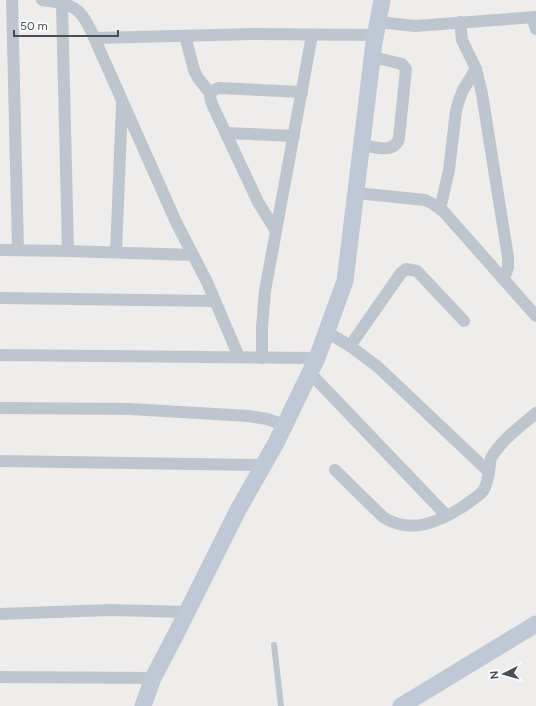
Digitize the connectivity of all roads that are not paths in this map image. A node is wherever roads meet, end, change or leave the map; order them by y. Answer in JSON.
{"nodes":[{"id":1,"x":12,"y":0,"type":"edge"},
{"id":2,"x":42,"y":0,"type":"edge"},
{"id":3,"x":382,"y":0,"type":"edge"},
{"id":4,"x":62,"y":4,"type":"junction"},
{"id":5,"x":534,"y":17,"type":"edge"},
{"id":6,"x":460,"y":22,"type":"junction"},
{"id":7,"x":377,"y":29,"type":"junction"},
{"id":8,"x":536,"y":29,"type":"edge"},
{"id":9,"x":312,"y":35,"type":"junction"},
{"id":10,"x":185,"y":36,"type":"junction"},
{"id":11,"x":95,"y":38,"type":"junction"},
{"id":12,"x":372,"y":58,"type":"junction"},
{"id":13,"x":476,"y":69,"type":"junction"},
{"id":14,"x":302,"y":92,"type":"junction"},
{"id":15,"x":210,"y":93,"type":"junction"},
{"id":16,"x":122,"y":101,"type":"junction"},
{"id":17,"x":226,"y":133,"type":"junction"},
{"id":18,"x":294,"y":136,"type":"junction"},
{"id":19,"x":362,"y":145,"type":"junction"},
{"id":20,"x":356,"y":193,"type":"junction"},
{"id":21,"x":440,"y":209,"type":"junction"},
{"id":22,"x":276,"y":231,"type":"junction"},
{"id":23,"x":0,"y":250,"type":"edge"},
{"id":24,"x":18,"y":250,"type":"junction"},
{"id":25,"x":68,"y":251,"type":"junction"},
{"id":26,"x":116,"y":252,"type":"junction"},
{"id":27,"x":193,"y":255,"type":"junction"},
{"id":28,"x":504,"y":279,"type":"junction"},
{"id":29,"x":0,"y":298,"type":"edge"},
{"id":30,"x":215,"y":301,"type":"junction"},
{"id":31,"x":536,"y":316,"type":"edge"},
{"id":32,"x":464,"y":321,"type":"dead end"},
{"id":33,"x":326,"y":332,"type":"junction"},
{"id":34,"x":350,"y":346,"type":"junction"},
{"id":35,"x":0,"y":354,"type":"edge"},
{"id":36,"x":239,"y":357,"type":"junction"},
{"id":37,"x":262,"y":358,"type":"junction"},
{"id":38,"x":314,"y":366,"type":"junction"},
{"id":39,"x":0,"y":408,"type":"edge"},
{"id":40,"x":536,"y":413,"type":"edge"},
{"id":41,"x":285,"y":425,"type":"junction"},
{"id":42,"x":0,"y":461,"type":"edge"},
{"id":43,"x":264,"y":465,"type":"junction"},
{"id":44,"x":334,"y":470,"type":"dead end"},
{"id":45,"x":489,"y":472,"type":"junction"},
{"id":46,"x":446,"y":516,"type":"junction"},
{"id":47,"x":188,"y":612,"type":"junction"},
{"id":48,"x":0,"y":614,"type":"edge"},
{"id":49,"x":536,"y":624,"type":"edge"},
{"id":50,"x":274,"y":645,"type":"dead end"},
{"id":51,"x":0,"y":678,"type":"edge"},
{"id":52,"x":153,"y":678,"type":"junction"},
{"id":53,"x":143,"y":706,"type":"edge"},
{"id":54,"x":281,"y":706,"type":"edge"},
{"id":55,"x":401,"y":706,"type":"edge"}],
"edges":[{"from":1,"to":24,"type":"street"},
{"from":2,"to":4,"type":"street"},
{"from":3,"to":7,"type":"main road"},
{"from":4,"to":11,"type":"street"},
{"from":4,"to":25,"type":"street"},
{"from":5,"to":6,"type":"street"},
{"from":5,"to":8,"type":"street"},
{"from":6,"to":7,"type":"street"},
{"from":6,"to":13,"type":"street"},
{"from":7,"to":9,"type":"street"},
{"from":7,"to":12,"type":"main road"},
{"from":9,"to":10,"type":"street"},
{"from":9,"to":14,"type":"street"},
{"from":10,"to":11,"type":"street"},
{"from":10,"to":15,"type":"street"},
{"from":11,"to":16,"type":"street"},
{"from":12,"to":19,"type":"main road"},
{"from":12,"to":19,"type":"street"},
{"from":13,"to":21,"type":"street"},
{"from":13,"to":28,"type":"street"},
{"from":14,"to":15,"type":"street"},
{"from":14,"to":18,"type":"street"},
{"from":15,"to":17,"type":"street"},
{"from":16,"to":26,"type":"street"},
{"from":16,"to":27,"type":"street"},
{"from":17,"to":18,"type":"street"},
{"from":17,"to":22,"type":"street"},
{"from":18,"to":22,"type":"street"},
{"from":19,"to":20,"type":"main road"},
{"from":20,"to":21,"type":"street"},
{"from":20,"to":33,"type":"main road"},
{"from":21,"to":28,"type":"street"},
{"from":22,"to":37,"type":"street"},
{"from":23,"to":24,"type":"street"},
{"from":24,"to":25,"type":"street"},
{"from":25,"to":26,"type":"street"},
{"from":26,"to":27,"type":"street"},
{"from":27,"to":30,"type":"street"},
{"from":28,"to":31,"type":"street"},
{"from":29,"to":30,"type":"street"},
{"from":30,"to":36,"type":"street"},
{"from":32,"to":34,"type":"street"},
{"from":33,"to":34,"type":"street"},
{"from":33,"to":38,"type":"main road"},
{"from":34,"to":45,"type":"street"},
{"from":35,"to":36,"type":"street"},
{"from":36,"to":37,"type":"street"},
{"from":37,"to":38,"type":"street"},
{"from":38,"to":41,"type":"main road"},
{"from":38,"to":46,"type":"street"},
{"from":39,"to":41,"type":"street"},
{"from":40,"to":45,"type":"street"},
{"from":41,"to":43,"type":"main road"},
{"from":42,"to":43,"type":"street"},
{"from":43,"to":47,"type":"main road"},
{"from":44,"to":46,"type":"street"},
{"from":45,"to":46,"type":"street"},
{"from":47,"to":48,"type":"street"},
{"from":47,"to":52,"type":"main road"},
{"from":49,"to":55,"type":"main road"},
{"from":50,"to":54,"type":"lane"},
{"from":51,"to":52,"type":"street"},
{"from":52,"to":53,"type":"main road"}]}
